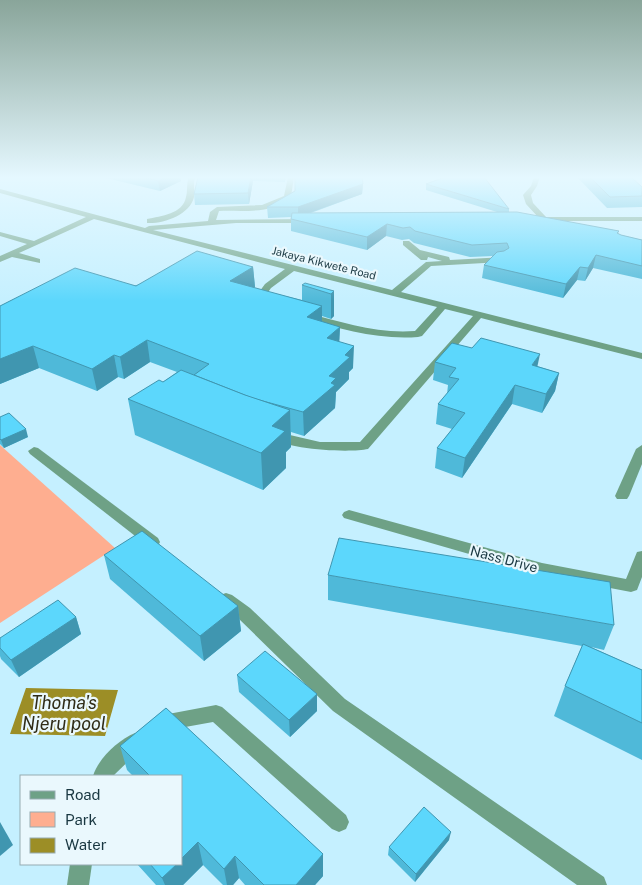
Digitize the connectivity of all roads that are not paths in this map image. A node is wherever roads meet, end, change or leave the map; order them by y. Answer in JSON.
{"nodes":[{"id":1,"x":89,"y":218,"type":"edge"},
{"id":2,"x":102,"y":218,"type":"edge"},
{"id":3,"x":161,"y":218,"type":"edge"},
{"id":4,"x":212,"y":218,"type":"edge"},
{"id":5,"x":524,"y":219,"type":"edge"},
{"id":6,"x":544,"y":219,"type":"joint"},
{"id":7,"x":642,"y":219,"type":"edge"},
{"id":8,"x":320,"y":221,"type":"edge"},
{"id":9,"x":211,"y":223,"type":"junction"},
{"id":10,"x":128,"y":226,"type":"junction"},
{"id":11,"x":139,"y":229,"type":"junction"},
{"id":12,"x":0,"y":234,"type":"edge"},
{"id":13,"x":406,"y":243,"type":"dead end"},
{"id":14,"x":34,"y":244,"type":"junction"},
{"id":15,"x":420,"y":252,"type":"junction"},
{"id":16,"x":12,"y":254,"type":"junction"},
{"id":17,"x":0,"y":259,"type":"edge"},
{"id":18,"x":502,"y":259,"type":"edge"},
{"id":19,"x":37,"y":261,"type":"dead end"},
{"id":20,"x":460,"y":262,"type":"junction"},
{"id":21,"x":429,"y":264,"type":"junction"},
{"id":22,"x":293,"y":267,"type":"junction"},
{"id":23,"x":394,"y":293,"type":"junction"},
{"id":24,"x":444,"y":305,"type":"junction"},
{"id":25,"x":276,"y":306,"type":"edge"},
{"id":26,"x":294,"y":312,"type":"edge"},
{"id":27,"x":480,"y":314,"type":"junction"},
{"id":28,"x":642,"y":356,"type":"edge"},
{"id":29,"x":266,"y":432,"type":"edge"},
{"id":30,"x":642,"y":449,"type":"edge"},
{"id":31,"x":34,"y":451,"type":"dead end"},
{"id":32,"x":622,"y":496,"type":"dead end"},
{"id":33,"x":349,"y":515,"type":"dead end"},
{"id":34,"x":166,"y":553,"type":"edge"},
{"id":35,"x":642,"y":556,"type":"edge"},
{"id":36,"x":213,"y":588,"type":"edge"},
{"id":37,"x":103,"y":775,"type":"edge"},
{"id":38,"x":340,"y":822,"type":"dead end"},
{"id":39,"x":81,"y":865,"type":"edge"},
{"id":40,"x":78,"y":885,"type":"edge"},
{"id":41,"x":596,"y":885,"type":"edge"}],
"edges":[{"from":1,"to":14,"type":"street"},
{"from":2,"to":10,"type":"street","name":"Jakaya Kikwete Road"},
{"from":3,"to":10,"type":"street"},
{"from":4,"to":9,"type":"street"},
{"from":5,"to":6,"type":"street"},
{"from":6,"to":7,"type":"street"},
{"from":8,"to":9,"type":"street"},
{"from":9,"to":11,"type":"street"},
{"from":10,"to":11,"type":"street","name":"Jakaya Kikwete Road"},
{"from":11,"to":22,"type":"street","name":"Jakaya Kikwete Road"},
{"from":12,"to":14,"type":"street"},
{"from":13,"to":15,"type":"street"},
{"from":14,"to":16,"type":"street"},
{"from":15,"to":20,"type":"street"},
{"from":15,"to":21,"type":"street"},
{"from":16,"to":17,"type":"street"},
{"from":16,"to":19,"type":"street"},
{"from":18,"to":20,"type":"street"},
{"from":20,"to":21,"type":"street"},
{"from":21,"to":23,"type":"street"},
{"from":22,"to":23,"type":"street","name":"Jakaya Kikwete Road"},
{"from":22,"to":25,"type":"street"},
{"from":23,"to":24,"type":"street","name":"Jakaya Kikwete Road"},
{"from":24,"to":26,"type":"street"},
{"from":24,"to":27,"type":"street","name":"Jakaya Kikwete Road"},
{"from":27,"to":28,"type":"street","name":"Jakaya Kikwete Road"},
{"from":27,"to":29,"type":"street"},
{"from":30,"to":32,"type":"street"},
{"from":31,"to":34,"type":"street"},
{"from":33,"to":35,"type":"street","name":"Nass Drive"},
{"from":36,"to":41,"type":"street"},
{"from":37,"to":38,"type":"street"},
{"from":39,"to":40,"type":"street"}]}
